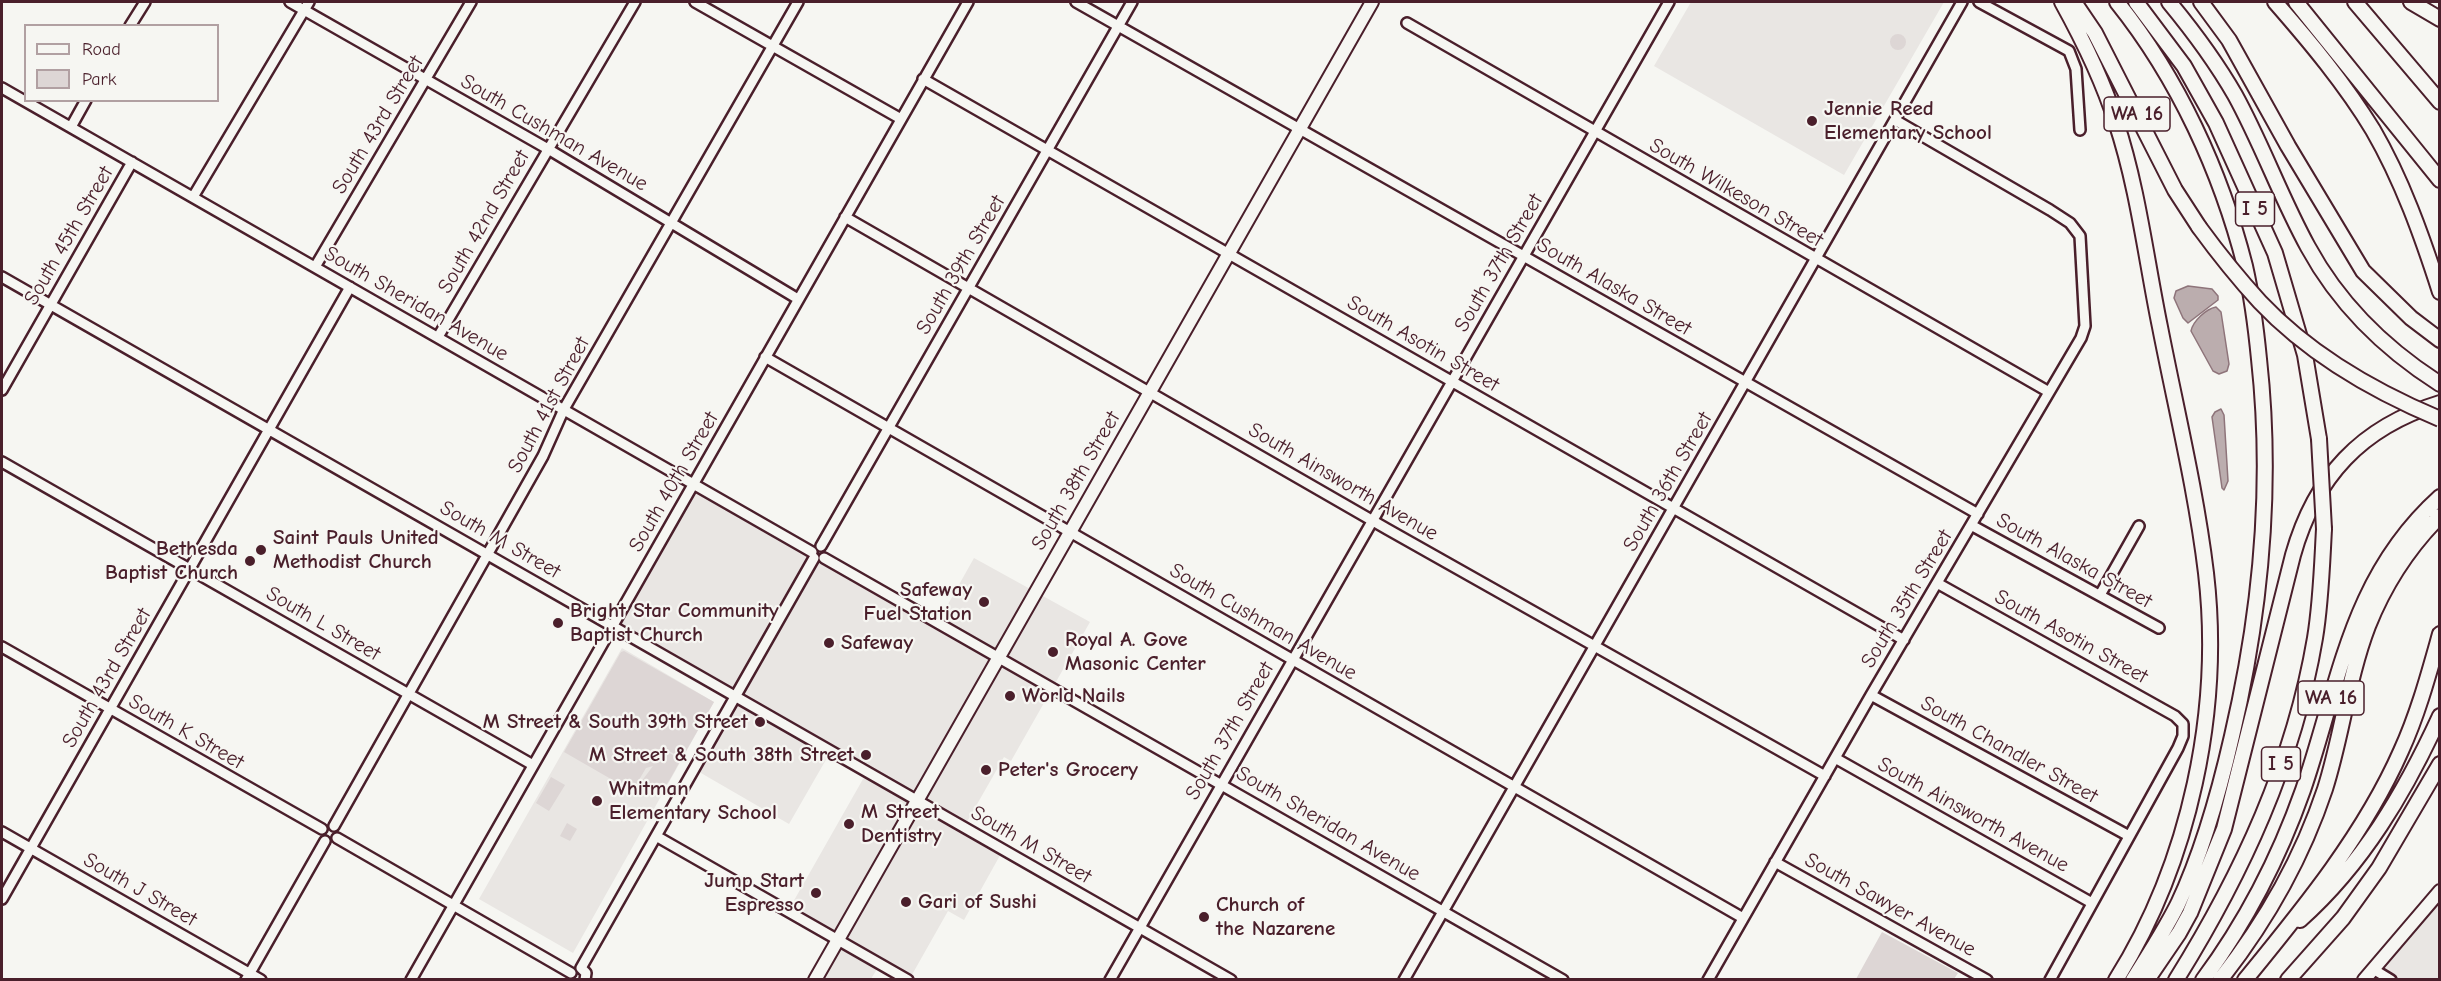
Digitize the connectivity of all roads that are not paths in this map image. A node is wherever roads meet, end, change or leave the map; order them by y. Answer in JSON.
{"nodes":[{"id":1,"x":144,"y":2,"type":"edge"},
{"id":2,"x":290,"y":2,"type":"edge"},
{"id":3,"x":471,"y":2,"type":"edge"},
{"id":4,"x":634,"y":2,"type":"edge"},
{"id":5,"x":695,"y":2,"type":"edge"},
{"id":6,"x":798,"y":2,"type":"edge"},
{"id":7,"x":968,"y":2,"type":"edge"},
{"id":8,"x":1076,"y":2,"type":"edge"},
{"id":9,"x":1132,"y":2,"type":"edge"},
{"id":10,"x":1372,"y":2,"type":"edge"},
{"id":11,"x":1669,"y":2,"type":"edge"},
{"id":12,"x":1962,"y":2,"type":"edge"},
{"id":13,"x":1979,"y":2,"type":"edge"},
{"id":14,"x":2062,"y":2,"type":"edge"},
{"id":15,"x":2073,"y":2,"type":"edge"},
{"id":16,"x":2117,"y":2,"type":"edge"},
{"id":17,"x":2136,"y":2,"type":"edge"},
{"id":18,"x":2169,"y":2,"type":"edge"},
{"id":19,"x":2201,"y":2,"type":"edge"},
{"id":20,"x":2275,"y":2,"type":"edge"},
{"id":21,"x":2296,"y":2,"type":"edge"},
{"id":22,"x":2355,"y":2,"type":"edge"},
{"id":23,"x":2411,"y":2,"type":"edge"},
{"id":24,"x":307,"y":6,"type":"edge"},
{"id":25,"x":2439,"y":19,"type":"edge"},
{"id":26,"x":1407,"y":23,"type":"dead end"},
{"id":27,"x":131,"y":24,"type":"edge"},
{"id":28,"x":1119,"y":26,"type":"junction"},
{"id":29,"x":772,"y":45,"type":"junction"},
{"id":30,"x":923,"y":79,"type":"junction"},
{"id":31,"x":426,"y":80,"type":"junction"},
{"id":32,"x":2,"y":88,"type":"edge"},
{"id":33,"x":24,"y":101,"type":"edge"},
{"id":34,"x":26,"y":102,"type":"edge"},
{"id":35,"x":85,"y":102,"type":"edge"},
{"id":36,"x":2439,"y":102,"type":"edge"},
{"id":37,"x":900,"y":119,"type":"junction"},
{"id":38,"x":1895,"y":120,"type":"junction"},
{"id":39,"x":70,"y":127,"type":"junction"},
{"id":40,"x":1299,"y":129,"type":"junction"},
{"id":41,"x":2080,"y":130,"type":"dead end"},
{"id":42,"x":1595,"y":132,"type":"junction"},
{"id":43,"x":548,"y":149,"type":"junction"},
{"id":44,"x":1048,"y":151,"type":"junction"},
{"id":45,"x":132,"y":162,"type":"junction"},
{"id":46,"x":2439,"y":180,"type":"edge"},
{"id":47,"x":193,"y":197,"type":"junction"},
{"id":48,"x":845,"y":217,"type":"junction"},
{"id":49,"x":670,"y":223,"type":"junction"},
{"id":50,"x":1228,"y":253,"type":"junction"},
{"id":51,"x":1524,"y":256,"type":"junction"},
{"id":52,"x":1815,"y":260,"type":"junction"},
{"id":53,"x":315,"y":267,"type":"junction"},
{"id":54,"x":2,"y":277,"type":"edge"},
{"id":55,"x":351,"y":287,"type":"junction"},
{"id":56,"x":969,"y":288,"type":"junction"},
{"id":57,"x":2439,"y":292,"type":"edge"},
{"id":58,"x":798,"y":299,"type":"junction"},
{"id":59,"x":50,"y":305,"type":"junction"},
{"id":60,"x":438,"y":337,"type":"junction"},
{"id":61,"x":2439,"y":340,"type":"edge"},
{"id":62,"x":765,"y":357,"type":"junction"},
{"id":63,"x":1452,"y":381,"type":"junction"},
{"id":64,"x":1745,"y":382,"type":"junction"},
{"id":65,"x":2439,"y":384,"type":"edge"},
{"id":66,"x":2,"y":390,"type":"edge"},
{"id":67,"x":1149,"y":391,"type":"junction"},
{"id":68,"x":2049,"y":392,"type":"junction"},
{"id":69,"x":2439,"y":403,"type":"edge"},
{"id":70,"x":564,"y":410,"type":"junction"},
{"id":71,"x":2439,"y":419,"type":"edge"},
{"id":72,"x":889,"y":428,"type":"junction"},
{"id":73,"x":269,"y":430,"type":"junction"},
{"id":74,"x":2,"y":462,"type":"edge"},
{"id":75,"x":694,"y":482,"type":"junction"},
{"id":76,"x":2439,"y":497,"type":"edge"},
{"id":77,"x":1674,"y":508,"type":"junction"},
{"id":78,"x":1978,"y":514,"type":"junction"},
{"id":79,"x":2439,"y":516,"type":"edge"},
{"id":80,"x":1372,"y":520,"type":"junction"},
{"id":81,"x":1971,"y":525,"type":"junction"},
{"id":82,"x":2139,"y":526,"type":"dead end"},
{"id":83,"x":1070,"y":531,"type":"junction"},
{"id":84,"x":488,"y":554,"type":"junction"},
{"id":85,"x":817,"y":556,"type":"junction"},
{"id":86,"x":190,"y":569,"type":"junction"},
{"id":87,"x":1937,"y":583,"type":"junction"},
{"id":88,"x":2100,"y":595,"type":"junction"},
{"id":89,"x":613,"y":625,"type":"junction"},
{"id":90,"x":2159,"y":628,"type":"dead end"},
{"id":91,"x":2439,"y":634,"type":"edge"},
{"id":92,"x":1904,"y":640,"type":"junction"},
{"id":93,"x":1594,"y":646,"type":"junction"},
{"id":94,"x":2,"y":647,"type":"edge"},
{"id":95,"x":999,"y":657,"type":"junction"},
{"id":96,"x":1292,"y":659,"type":"junction"},
{"id":97,"x":409,"y":694,"type":"junction"},
{"id":98,"x":1871,"y":695,"type":"junction"},
{"id":99,"x":735,"y":697,"type":"junction"},
{"id":100,"x":110,"y":709,"type":"junction"},
{"id":101,"x":2439,"y":716,"type":"edge"},
{"id":102,"x":1835,"y":758,"type":"junction"},
{"id":103,"x":2439,"y":764,"type":"edge"},
{"id":104,"x":533,"y":765,"type":"junction"},
{"id":105,"x":1825,"y":776,"type":"junction"},
{"id":106,"x":1221,"y":784,"type":"junction"},
{"id":107,"x":1513,"y":785,"type":"junction"},
{"id":108,"x":917,"y":800,"type":"junction"},
{"id":109,"x":334,"y":826,"type":"junction"},
{"id":110,"x":322,"y":829,"type":"junction"},
{"id":111,"x":2,"y":832,"type":"edge"},
{"id":112,"x":656,"y":836,"type":"junction"},
{"id":113,"x":2129,"y":836,"type":"junction"},
{"id":114,"x":337,"y":838,"type":"junction"},
{"id":115,"x":325,"y":841,"type":"junction"},
{"id":116,"x":31,"y":849,"type":"junction"},
{"id":117,"x":1775,"y":862,"type":"junction"},
{"id":118,"x":2439,"y":891,"type":"edge"},
{"id":119,"x":2,"y":899,"type":"edge"},
{"id":120,"x":2092,"y":903,"type":"junction"},
{"id":121,"x":453,"y":905,"type":"junction"},
{"id":122,"x":1443,"y":911,"type":"junction"},
{"id":123,"x":1743,"y":918,"type":"junction"},
{"id":124,"x":1140,"y":927,"type":"junction"},
{"id":125,"x":838,"y":940,"type":"junction"},
{"id":126,"x":2274,"y":944,"type":"junction"},
{"id":127,"x":581,"y":968,"type":"junction"},
{"id":128,"x":2373,"y":969,"type":"junction"},
{"id":129,"x":248,"y":976,"type":"edge"},
{"id":130,"x":572,"y":976,"type":"edge"},
{"id":131,"x":1712,"y":978,"type":"edge"},
{"id":132,"x":261,"y":980,"type":"edge"},
{"id":133,"x":411,"y":980,"type":"edge"},
{"id":134,"x":585,"y":980,"type":"edge"},
{"id":135,"x":815,"y":980,"type":"edge"},
{"id":136,"x":908,"y":980,"type":"edge"},
{"id":137,"x":1110,"y":980,"type":"edge"},
{"id":138,"x":1231,"y":980,"type":"edge"},
{"id":139,"x":1404,"y":980,"type":"edge"},
{"id":140,"x":1563,"y":980,"type":"edge"},
{"id":141,"x":1987,"y":980,"type":"edge"},
{"id":142,"x":2050,"y":980,"type":"edge"},
{"id":143,"x":2116,"y":980,"type":"edge"},
{"id":144,"x":2133,"y":980,"type":"edge"},
{"id":145,"x":2147,"y":980,"type":"edge"},
{"id":146,"x":2176,"y":980,"type":"edge"},
{"id":147,"x":2203,"y":980,"type":"edge"},
{"id":148,"x":2220,"y":980,"type":"edge"},
{"id":149,"x":2245,"y":980,"type":"edge"},
{"id":150,"x":2288,"y":980,"type":"edge"},
{"id":151,"x":2364,"y":980,"type":"edge"},
{"id":152,"x":2391,"y":980,"type":"edge"}],
"edges":[{"from":1,"to":27,"type":"street"},
{"from":2,"to":24,"type":"street","name":"South Cushman Avenue"},
{"from":3,"to":31,"type":"street","name":"South 43rd Street"},
{"from":4,"to":43,"type":"street","name":"South 42nd Street"},
{"from":5,"to":29,"type":"street"},
{"from":6,"to":29,"type":"street","name":"South 41st Street"},
{"from":7,"to":30,"type":"street","name":"South 40th Street"},
{"from":8,"to":28,"type":"street","name":"South Alaska Street"},
{"from":9,"to":28,"type":"street","name":"South 39th Street"},
{"from":10,"to":40,"type":"main road","name":"South 38th Street"},
{"from":11,"to":42,"type":"street","name":"South 37th Street"},
{"from":12,"to":38,"type":"street","name":"South 36th Street"},
{"from":13,"to":41,"type":"street"},
{"from":14,"to":143,"type":"highway"},
{"from":15,"to":71,"type":"highway","number":"WA 16","bridge":true},
{"from":16,"to":144,"type":"highway"},
{"from":17,"to":146,"type":"highway","number":"I 5","bridge":true},
{"from":18,"to":65,"type":"highway"},
{"from":19,"to":61,"type":"highway"},
{"from":20,"to":57,"type":"highway"},
{"from":21,"to":46,"type":"highway"},
{"from":22,"to":36,"type":"highway"},
{"from":23,"to":25,"type":"highway"},
{"from":24,"to":31,"type":"street","name":"South Cushman Avenue"},
{"from":24,"to":47,"type":"street"},
{"from":26,"to":42,"type":"street","name":"South Wilkeson Street"},
{"from":28,"to":40,"type":"street","name":"South Alaska Street"},
{"from":28,"to":44,"type":"street","name":"South 39th Street"},
{"from":29,"to":37,"type":"street"},
{"from":29,"to":49,"type":"street","name":"South 41st Street"},
{"from":30,"to":37,"type":"street","name":"South 40th Street"},
{"from":30,"to":44,"type":"street","name":"South Asotin Street"},
{"from":31,"to":43,"type":"street","name":"South Cushman Avenue"},
{"from":31,"to":53,"type":"street","name":"South 43rd Street"},
{"from":32,"to":33,"type":"street","name":"South Sheridan Avenue"},
{"from":34,"to":39,"type":"street","name":"South Sheridan Avenue"},
{"from":35,"to":39,"type":"street"},
{"from":37,"to":48,"type":"street","name":"South 40th Street"},
{"from":38,"to":52,"type":"street","name":"South 36th Street"},
{"from":38,"to":68,"type":"street","name":"South 35th Street"},
{"from":39,"to":45,"type":"street","name":"South Sheridan Avenue"},
{"from":40,"to":50,"type":"main road","name":"South 38th Street"},
{"from":40,"to":51,"type":"street","name":"South Alaska Street"},
{"from":42,"to":51,"type":"street","name":"South 37th Street"},
{"from":42,"to":52,"type":"street","name":"South Wilkeson Street"},
{"from":43,"to":49,"type":"street","name":"South Cushman Avenue"},
{"from":43,"to":60,"type":"street","name":"South 42nd Street"},
{"from":44,"to":50,"type":"street","name":"South Asotin Street"},
{"from":44,"to":56,"type":"street","name":"South 39th Street"},
{"from":45,"to":47,"type":"street","name":"South Sheridan Avenue"},
{"from":45,"to":59,"type":"street","name":"South 45th Street"},
{"from":47,"to":53,"type":"street","name":"South Sheridan Avenue"},
{"from":48,"to":56,"type":"street","name":"South Ainsworth Avenue"},
{"from":48,"to":58,"type":"street","name":"South 40th Street"},
{"from":49,"to":58,"type":"street","name":"South Cushman Avenue"},
{"from":49,"to":70,"type":"street","name":"South 41st Street"},
{"from":50,"to":63,"type":"street","name":"South Asotin Street"},
{"from":50,"to":67,"type":"main road","name":"South 38th Street"},
{"from":51,"to":63,"type":"street","name":"South 37th Street"},
{"from":51,"to":64,"type":"street","name":"South Alaska Street"},
{"from":52,"to":64,"type":"street","name":"South 36th Street"},
{"from":52,"to":68,"type":"street","name":"South Wilkeson Street"},
{"from":53,"to":55,"type":"street","name":"South Sheridan Avenue"},
{"from":54,"to":59,"type":"street","name":"South M Street"},
{"from":55,"to":60,"type":"street","name":"South Sheridan Avenue"},
{"from":55,"to":73,"type":"street","name":"South 43rd Street"},
{"from":56,"to":67,"type":"street","name":"South Ainsworth Avenue"},
{"from":56,"to":72,"type":"street","name":"South 39th Street"},
{"from":58,"to":62,"type":"street","name":"South 40th Street"},
{"from":59,"to":66,"type":"street","name":"South 45th Street"},
{"from":59,"to":73,"type":"street","name":"South M Street"},
{"from":60,"to":70,"type":"street","name":"South Sheridan Avenue"},
{"from":62,"to":72,"type":"street","name":"South Cushman Avenue"},
{"from":62,"to":75,"type":"street","name":"South 40th Street"},
{"from":63,"to":77,"type":"street","name":"South Asotin Street"},
{"from":63,"to":80,"type":"street","name":"South 37th Street"},
{"from":64,"to":77,"type":"street","name":"South 36th Street"},
{"from":64,"to":78,"type":"street","name":"South Alaska Street"},
{"from":67,"to":80,"type":"street","name":"South Ainsworth Avenue"},
{"from":67,"to":83,"type":"main road","name":"South 38th Street"},
{"from":68,"to":78,"type":"street","name":"South 35th Street"},
{"from":69,"to":145,"type":"highway"},
{"from":70,"to":75,"type":"street","name":"South Sheridan Avenue"},
{"from":70,"to":84,"type":"street","name":"South 41st Street"},
{"from":72,"to":83,"type":"street","name":"South Cushman Avenue"},
{"from":72,"to":85,"type":"street","name":"South 39th Street"},
{"from":73,"to":84,"type":"street","name":"South M Street"},
{"from":73,"to":86,"type":"street","name":"South 43rd Street"},
{"from":74,"to":86,"type":"street","name":"South L Street"},
{"from":75,"to":85,"type":"street","name":"South Sheridan Avenue"},
{"from":75,"to":89,"type":"street","name":"South 40th Street"},
{"from":76,"to":147,"type":"highway","number":"WA 16"},
{"from":77,"to":92,"type":"street","name":"South Asotin Street"},
{"from":77,"to":93,"type":"street","name":"South 36th Street"},
{"from":78,"to":81,"type":"street","name":"South 35th Street"},
{"from":79,"to":148,"type":"highway"},
{"from":80,"to":93,"type":"street","name":"South Ainsworth Avenue"},
{"from":80,"to":96,"type":"street","name":"South 37th Street"},
{"from":81,"to":87,"type":"street","name":"South 35th Street"},
{"from":81,"to":88,"type":"street","name":"South Alaska Street"},
{"from":82,"to":88,"type":"street"},
{"from":83,"to":95,"type":"main road","name":"South 38th Street"},
{"from":83,"to":96,"type":"street","name":"South Cushman Avenue"},
{"from":84,"to":89,"type":"street","name":"South M Street"},
{"from":84,"to":97,"type":"street","name":"South 41st Street"},
{"from":85,"to":95,"type":"street","name":"South Sheridan Avenue"},
{"from":85,"to":99,"type":"street"},
{"from":86,"to":97,"type":"street","name":"South L Street"},
{"from":86,"to":100,"type":"street","name":"South 43rd Street"},
{"from":87,"to":92,"type":"street","name":"South 35th Street"},
{"from":87,"to":113,"type":"street","name":"South Asotin Street"},
{"from":88,"to":90,"type":"street","name":"South Alaska Street"},
{"from":89,"to":99,"type":"street","name":"South M Street"},
{"from":89,"to":104,"type":"street","name":"South 40th Street"},
{"from":91,"to":126,"type":"highway"},
{"from":92,"to":98,"type":"street","name":"South 35th Street"},
{"from":93,"to":105,"type":"street","name":"South Ainsworth Avenue"},
{"from":93,"to":107,"type":"street","name":"South 36th Street"},
{"from":94,"to":100,"type":"street","name":"South K Street"},
{"from":95,"to":106,"type":"street","name":"South Sheridan Avenue"},
{"from":95,"to":108,"type":"main road","name":"South 38th Street"},
{"from":96,"to":106,"type":"street","name":"South 37th Street"},
{"from":96,"to":107,"type":"street","name":"South Cushman Avenue"},
{"from":97,"to":104,"type":"street","name":"South L Street"},
{"from":97,"to":109,"type":"street","name":"South 41st Street"},
{"from":98,"to":102,"type":"street","name":"South 35th Street"},
{"from":98,"to":113,"type":"street","name":"South Chandler Street"},
{"from":99,"to":108,"type":"street","name":"South M Street"},
{"from":99,"to":112,"type":"street"},
{"from":100,"to":110,"type":"street","name":"South K Street"},
{"from":100,"to":116,"type":"street","name":"South 43rd Street"},
{"from":101,"to":126,"type":"highway"},
{"from":102,"to":105,"type":"street","name":"South 35th Street"},
{"from":102,"to":120,"type":"street","name":"South Ainsworth Avenue"},
{"from":103,"to":150,"type":"highway"},
{"from":104,"to":121,"type":"street","name":"South 40th Street"},
{"from":105,"to":117,"type":"street","name":"South 35th Street"},
{"from":106,"to":122,"type":"street","name":"South Sheridan Avenue"},
{"from":106,"to":124,"type":"street","name":"South 37th Street"},
{"from":107,"to":122,"type":"street","name":"South 36th Street"},
{"from":107,"to":123,"type":"street","name":"South Cushman Avenue"},
{"from":108,"to":124,"type":"street","name":"South M Street"},
{"from":108,"to":125,"type":"main road","name":"South 38th Street"},
{"from":109,"to":110,"type":"street"},
{"from":109,"to":114,"type":"street"},
{"from":110,"to":115,"type":"street"},
{"from":111,"to":116,"type":"street","name":"South J Street"},
{"from":112,"to":125,"type":"street"},
{"from":112,"to":127,"type":"street"},
{"from":113,"to":120,"type":"street"},
{"from":114,"to":115,"type":"street"},
{"from":114,"to":121,"type":"street"},
{"from":115,"to":129,"type":"street"},
{"from":116,"to":119,"type":"street","name":"South 43rd Street"},
{"from":116,"to":129,"type":"street","name":"South J Street"},
{"from":117,"to":123,"type":"street","name":"South 35th Street"},
{"from":117,"to":141,"type":"street","name":"South Sawyer Avenue"},
{"from":118,"to":128,"type":"main road"},
{"from":120,"to":142,"type":"street"},
{"from":121,"to":130,"type":"street"},
{"from":121,"to":133,"type":"street","name":"South 40th Street"},
{"from":122,"to":139,"type":"street","name":"South 36th Street"},
{"from":122,"to":140,"type":"street","name":"South Sheridan Avenue"},
{"from":123,"to":131,"type":"street","name":"South 35th Street"},
{"from":124,"to":137,"type":"street","name":"South 37th Street"},
{"from":124,"to":138,"type":"street","name":"South M Street"},
{"from":125,"to":135,"type":"main road","name":"South 38th Street"},
{"from":125,"to":136,"type":"street"},
{"from":126,"to":149,"type":"highway"},
{"from":127,"to":130,"type":"street"},
{"from":127,"to":134,"type":"street"},
{"from":128,"to":151,"type":"main road"},
{"from":128,"to":152,"type":"street"},
{"from":129,"to":132,"type":"street","name":"South J Street"}]}
